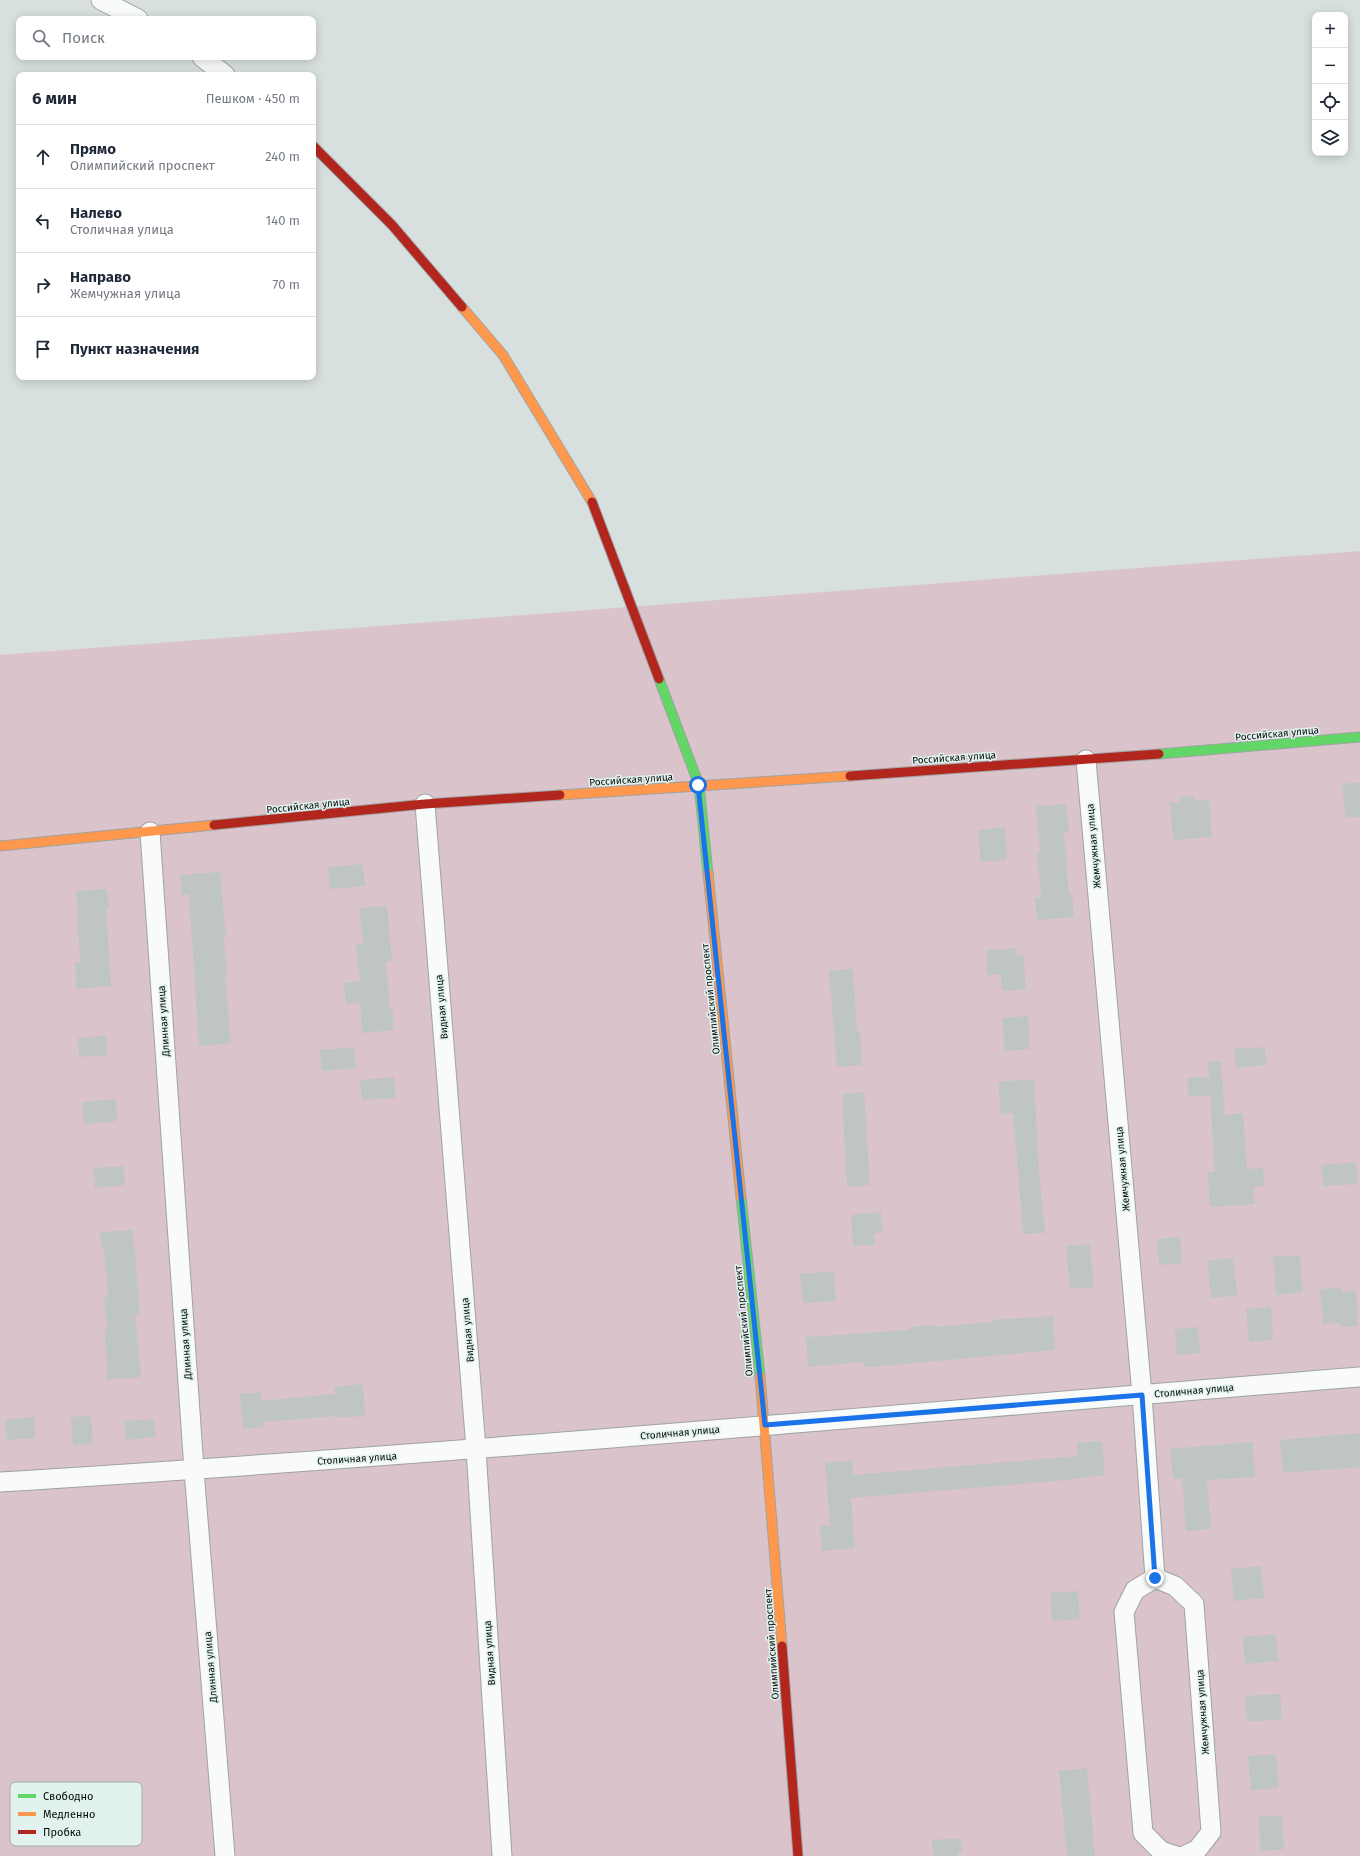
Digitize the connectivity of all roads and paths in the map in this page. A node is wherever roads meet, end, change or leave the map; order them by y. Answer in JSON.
{"nodes":[{"id":1,"x":101,"y":0,"type":"edge"},
{"id":2,"x":132,"y":16,"type":"edge"},
{"id":3,"x":206,"y":60,"type":"edge"},
{"id":4,"x":221,"y":72,"type":"edge"},
{"id":5,"x":316,"y":149,"type":"edge"},
{"id":6,"x":1360,"y":737,"type":"edge"},
{"id":7,"x":1086,"y":760,"type":"junction"},
{"id":8,"x":698,"y":785,"type":"junction"},
{"id":9,"x":425,"y":804,"type":"junction"},
{"id":10,"x":150,"y":832,"type":"junction"},
{"id":11,"x":0,"y":846,"type":"edge"},
{"id":12,"x":1360,"y":1377,"type":"edge"},
{"id":13,"x":1142,"y":1395,"type":"junction"},
{"id":14,"x":765,"y":1425,"type":"junction"},
{"id":15,"x":476,"y":1449,"type":"junction"},
{"id":16,"x":194,"y":1470,"type":"junction"},
{"id":17,"x":0,"y":1482,"type":"edge"},
{"id":18,"x":1155,"y":1578,"type":"junction"},
{"id":19,"x":225,"y":1856,"type":"edge"},
{"id":20,"x":502,"y":1856,"type":"edge"},
{"id":21,"x":798,"y":1856,"type":"edge"},
{"id":22,"x":1176,"y":1856,"type":"edge"},
{"id":23,"x":1184,"y":1856,"type":"edge"}],
"edges":[{"from":1,"to":2,"type":"street"},
{"from":3,"to":4,"type":"street"},
{"from":5,"to":8,"type":"street","name":"Олимпийский проспект"},
{"from":6,"to":7,"type":"street","name":"Российская улица"},
{"from":7,"to":8,"type":"street","name":"Российская улица"},
{"from":7,"to":13,"type":"street","name":"Жемчужная улица"},
{"from":8,"to":9,"type":"street","name":"Российская улица"},
{"from":8,"to":14,"type":"street","name":"Олимпийский проспект"},
{"from":9,"to":10,"type":"street","name":"Российская улица"},
{"from":9,"to":15,"type":"street","name":"Видная улица"},
{"from":10,"to":11,"type":"street","name":"Российская улица"},
{"from":10,"to":16,"type":"street","name":"Длинная улица"},
{"from":12,"to":13,"type":"street","name":"Столичная улица"},
{"from":13,"to":14,"type":"street","name":"Столичная улица"},
{"from":13,"to":18,"type":"street","name":"Жемчужная улица"},
{"from":14,"to":15,"type":"street","name":"Столичная улица"},
{"from":14,"to":21,"type":"street","name":"Олимпийский проспект"},
{"from":15,"to":16,"type":"street","name":"Столичная улица"},
{"from":15,"to":20,"type":"street","name":"Видная улица"},
{"from":16,"to":17,"type":"street","name":"Столичная улица"},
{"from":16,"to":19,"type":"street","name":"Длинная улица"},
{"from":18,"to":22,"type":"street"},
{"from":18,"to":23,"type":"street","name":"Жемчужная улица"}]}
